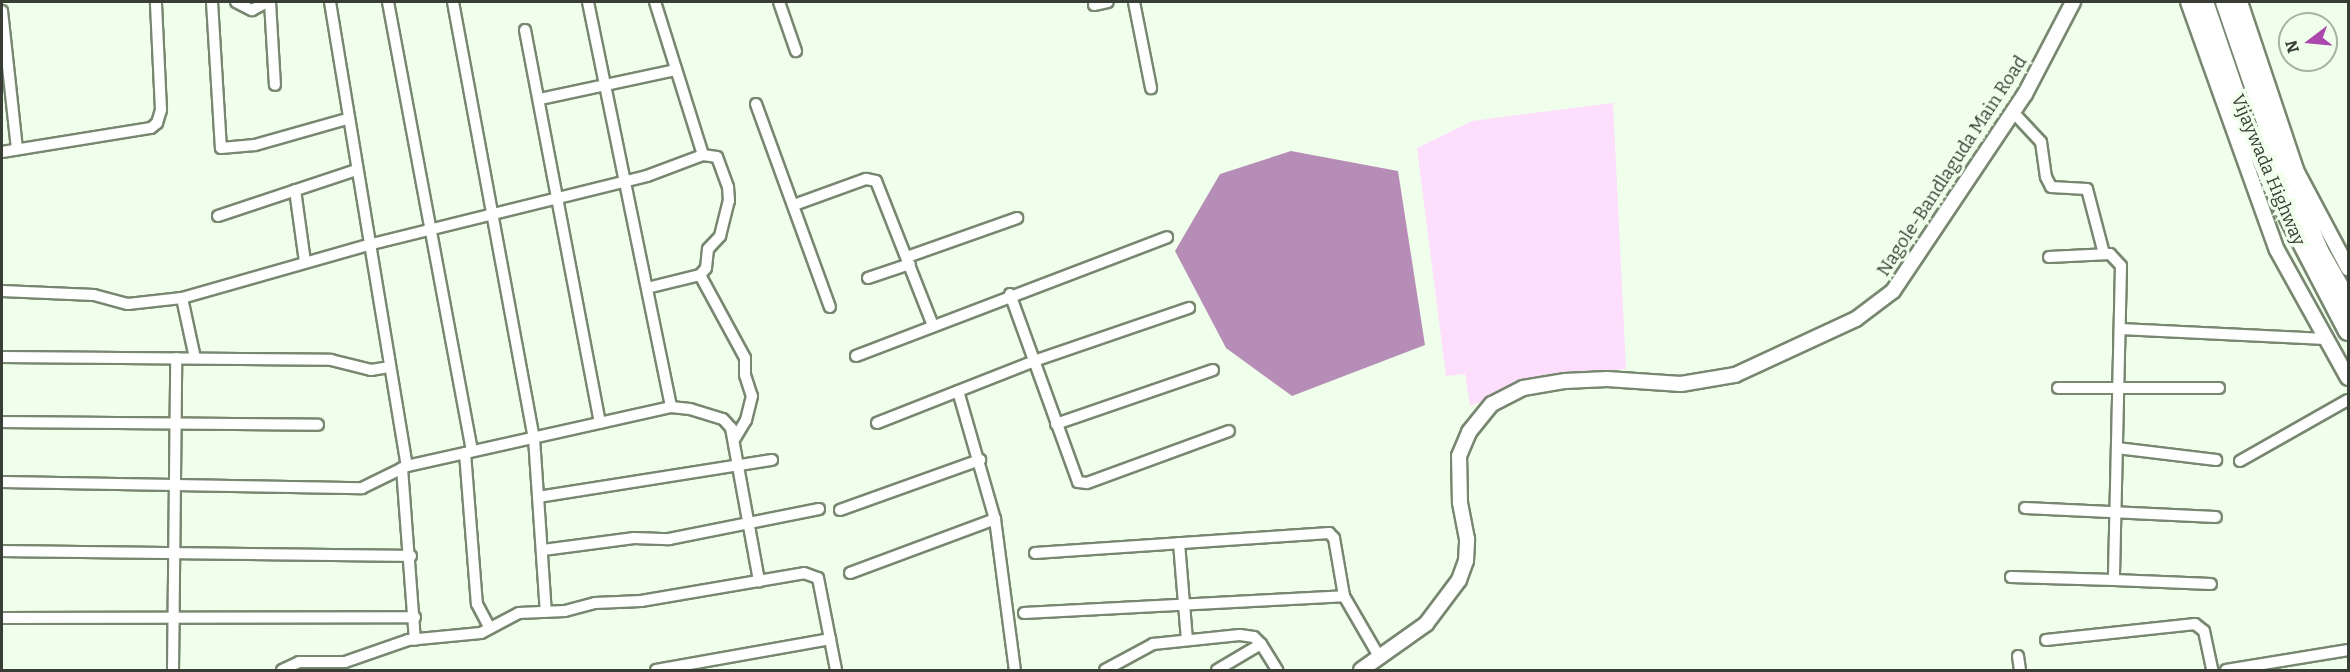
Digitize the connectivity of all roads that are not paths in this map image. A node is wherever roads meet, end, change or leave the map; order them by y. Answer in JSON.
{"nodes":[{"id":1,"x":156,"y":2,"type":"edge"},
{"id":2,"x":212,"y":2,"type":"edge"},
{"id":3,"x":236,"y":2,"type":"edge"},
{"id":4,"x":268,"y":2,"type":"edge"},
{"id":5,"x":330,"y":2,"type":"edge"},
{"id":6,"x":388,"y":2,"type":"edge"},
{"id":7,"x":453,"y":2,"type":"edge"},
{"id":8,"x":588,"y":2,"type":"edge"},
{"id":9,"x":655,"y":2,"type":"edge"},
{"id":10,"x":779,"y":2,"type":"edge"},
{"id":11,"x":1108,"y":2,"type":"edge"},
{"id":12,"x":1134,"y":2,"type":"edge"},
{"id":13,"x":2073,"y":2,"type":"edge"},
{"id":14,"x":2188,"y":2,"type":"edge"},
{"id":15,"x":2204,"y":2,"type":"edge"},
{"id":16,"x":2224,"y":2,"type":"edge"},
{"id":17,"x":2240,"y":2,"type":"edge"},
{"id":18,"x":1094,"y":5,"type":"dead end"},
{"id":19,"x":2,"y":10,"type":"edge"},
{"id":20,"x":525,"y":30,"type":"dead end"},
{"id":21,"x":796,"y":51,"type":"dead end"},
{"id":22,"x":675,"y":70,"type":"junction"},
{"id":23,"x":275,"y":85,"type":"dead end"},
{"id":24,"x":605,"y":86,"type":"junction"},
{"id":25,"x":1151,"y":88,"type":"dead end"},
{"id":26,"x":540,"y":99,"type":"junction"},
{"id":27,"x":756,"y":104,"type":"dead end"},
{"id":28,"x":2013,"y":112,"type":"junction"},
{"id":29,"x":347,"y":119,"type":"junction"},
{"id":30,"x":18,"y":149,"type":"junction"},
{"id":31,"x":2,"y":152,"type":"edge"},
{"id":32,"x":703,"y":155,"type":"junction"},
{"id":33,"x":356,"y":170,"type":"junction"},
{"id":34,"x":624,"y":182,"type":"junction"},
{"id":35,"x":295,"y":190,"type":"junction"},
{"id":36,"x":559,"y":199,"type":"junction"},
{"id":37,"x":794,"y":206,"type":"junction"},
{"id":38,"x":495,"y":214,"type":"junction"},
{"id":39,"x":218,"y":216,"type":"dead end"},
{"id":40,"x":1017,"y":218,"type":"dead end"},
{"id":41,"x":432,"y":229,"type":"junction"},
{"id":42,"x":1167,"y":237,"type":"dead end"},
{"id":43,"x":368,"y":245,"type":"junction"},
{"id":44,"x":2104,"y":254,"type":"junction"},
{"id":45,"x":2049,"y":258,"type":"dead end"},
{"id":46,"x":908,"y":260,"type":"junction"},
{"id":47,"x":305,"y":262,"type":"junction"},
{"id":48,"x":2349,"y":268,"type":"edge"},
{"id":49,"x":700,"y":276,"type":"junction"},
{"id":50,"x":868,"y":278,"type":"dead end"},
{"id":51,"x":646,"y":288,"type":"junction"},
{"id":52,"x":2,"y":291,"type":"edge"},
{"id":53,"x":1010,"y":294,"type":"junction"},
{"id":54,"x":182,"y":298,"type":"junction"},
{"id":55,"x":2349,"y":302,"type":"edge"},
{"id":56,"x":830,"y":307,"type":"dead end"},
{"id":57,"x":1189,"y":308,"type":"dead end"},
{"id":58,"x":933,"y":326,"type":"junction"},
{"id":59,"x":2120,"y":329,"type":"junction"},
{"id":60,"x":2349,"y":331,"type":"edge"},
{"id":61,"x":2326,"y":339,"type":"junction"},
{"id":62,"x":856,"y":356,"type":"dead end"},
{"id":63,"x":2,"y":357,"type":"edge"},
{"id":64,"x":176,"y":358,"type":"junction"},
{"id":65,"x":195,"y":358,"type":"junction"},
{"id":66,"x":1034,"y":361,"type":"junction"},
{"id":67,"x":389,"y":367,"type":"junction"},
{"id":68,"x":1213,"y":370,"type":"dead end"},
{"id":69,"x":2349,"y":378,"type":"edge"},
{"id":70,"x":2058,"y":388,"type":"dead end"},
{"id":71,"x":2117,"y":388,"type":"junction"},
{"id":72,"x":2219,"y":388,"type":"dead end"},
{"id":73,"x":958,"y":391,"type":"junction"},
{"id":74,"x":2349,"y":400,"type":"edge"},
{"id":75,"x":671,"y":407,"type":"junction"},
{"id":76,"x":2,"y":422,"type":"edge"},
{"id":77,"x":600,"y":423,"type":"junction"},
{"id":78,"x":877,"y":423,"type":"dead end"},
{"id":79,"x":175,"y":424,"type":"junction"},
{"id":80,"x":1056,"y":424,"type":"junction"},
{"id":81,"x":318,"y":425,"type":"dead end"},
{"id":82,"x":1229,"y":431,"type":"dead end"},
{"id":83,"x":534,"y":438,"type":"junction"},
{"id":84,"x":735,"y":438,"type":"junction"},
{"id":85,"x":2117,"y":448,"type":"junction"},
{"id":86,"x":469,"y":452,"type":"junction"},
{"id":87,"x":772,"y":460,"type":"dead end"},
{"id":88,"x":980,"y":460,"type":"junction"},
{"id":89,"x":2216,"y":460,"type":"dead end"},
{"id":90,"x":2240,"y":461,"type":"dead end"},
{"id":91,"x":405,"y":467,"type":"junction"},
{"id":92,"x":738,"y":467,"type":"junction"},
{"id":93,"x":2,"y":482,"type":"edge"},
{"id":94,"x":174,"y":486,"type":"junction"},
{"id":95,"x":538,"y":496,"type":"junction"},
{"id":96,"x":2025,"y":508,"type":"dead end"},
{"id":97,"x":819,"y":509,"type":"dead end"},
{"id":98,"x":840,"y":510,"type":"dead end"},
{"id":99,"x":2116,"y":513,"type":"junction"},
{"id":100,"x":2216,"y":516,"type":"dead end"},
{"id":101,"x":995,"y":519,"type":"junction"},
{"id":102,"x":748,"y":523,"type":"junction"},
{"id":103,"x":1179,"y":543,"type":"junction"},
{"id":104,"x":543,"y":550,"type":"junction"},
{"id":105,"x":2,"y":551,"type":"edge"},
{"id":106,"x":1035,"y":553,"type":"dead end"},
{"id":107,"x":174,"y":555,"type":"junction"},
{"id":108,"x":411,"y":556,"type":"junction"},
{"id":109,"x":850,"y":573,"type":"dead end"},
{"id":110,"x":2011,"y":577,"type":"dead end"},
{"id":111,"x":2114,"y":580,"type":"junction"},
{"id":112,"x":759,"y":581,"type":"junction"},
{"id":113,"x":2211,"y":584,"type":"dead end"},
{"id":114,"x":1344,"y":596,"type":"junction"},
{"id":115,"x":1183,"y":604,"type":"junction"},
{"id":116,"x":546,"y":612,"type":"junction"},
{"id":117,"x":1024,"y":613,"type":"dead end"},
{"id":118,"x":415,"y":617,"type":"junction"},
{"id":119,"x":2,"y":618,"type":"edge"},
{"id":120,"x":173,"y":619,"type":"junction"},
{"id":121,"x":489,"y":628,"type":"junction"},
{"id":122,"x":830,"y":639,"type":"junction"},
{"id":123,"x":416,"y":640,"type":"junction"},
{"id":124,"x":1187,"y":640,"type":"junction"},
{"id":125,"x":2046,"y":640,"type":"dead end"},
{"id":126,"x":1261,"y":644,"type":"junction"},
{"id":127,"x":2349,"y":650,"type":"edge"},
{"id":128,"x":2018,"y":656,"type":"dead end"},
{"id":129,"x":1380,"y":658,"type":"junction"},
{"id":130,"x":173,"y":670,"type":"edge"},
{"id":131,"x":282,"y":670,"type":"edge"},
{"id":132,"x":656,"y":670,"type":"edge"},
{"id":133,"x":836,"y":670,"type":"edge"},
{"id":134,"x":1015,"y":670,"type":"edge"},
{"id":135,"x":1106,"y":670,"type":"edge"},
{"id":136,"x":1216,"y":670,"type":"edge"},
{"id":137,"x":1277,"y":670,"type":"edge"},
{"id":138,"x":1361,"y":670,"type":"edge"},
{"id":139,"x":2020,"y":670,"type":"edge"},
{"id":140,"x":2212,"y":670,"type":"edge"},
{"id":141,"x":2226,"y":670,"type":"edge"}],
"edges":[{"from":1,"to":30,"type":"street"},
{"from":2,"to":29,"type":"street"},
{"from":3,"to":4,"type":"street"},
{"from":4,"to":23,"type":"street"},
{"from":5,"to":29,"type":"street"},
{"from":6,"to":41,"type":"street"},
{"from":7,"to":38,"type":"street"},
{"from":8,"to":24,"type":"street"},
{"from":9,"to":22,"type":"street"},
{"from":10,"to":21,"type":"street"},
{"from":11,"to":18,"type":"street"},
{"from":12,"to":25,"type":"street"},
{"from":13,"to":28,"type":"street","name":"Nagole-Bandlaguda Main Road"},
{"from":14,"to":61,"type":"street"},
{"from":15,"to":60,"type":"highway","name":"Vijaywada Highway"},
{"from":16,"to":55,"type":"highway","name":"Vijaywada Highway"},
{"from":17,"to":48,"type":"street"},
{"from":19,"to":30,"type":"street"},
{"from":20,"to":26,"type":"street"},
{"from":22,"to":24,"type":"street"},
{"from":22,"to":32,"type":"street"},
{"from":24,"to":26,"type":"street"},
{"from":24,"to":34,"type":"street"},
{"from":26,"to":36,"type":"street"},
{"from":27,"to":37,"type":"street"},
{"from":28,"to":44,"type":"street"},
{"from":28,"to":129,"type":"street","name":"Nagole-Bandlaguda Main Road"},
{"from":29,"to":33,"type":"street"},
{"from":30,"to":31,"type":"street"},
{"from":32,"to":34,"type":"street"},
{"from":32,"to":49,"type":"street"},
{"from":33,"to":35,"type":"street"},
{"from":33,"to":43,"type":"street"},
{"from":34,"to":36,"type":"street"},
{"from":34,"to":51,"type":"street"},
{"from":35,"to":39,"type":"street"},
{"from":35,"to":47,"type":"street"},
{"from":36,"to":38,"type":"street"},
{"from":36,"to":77,"type":"street"},
{"from":37,"to":46,"type":"street"},
{"from":37,"to":56,"type":"street"},
{"from":38,"to":41,"type":"street"},
{"from":38,"to":83,"type":"street"},
{"from":40,"to":46,"type":"street"},
{"from":41,"to":43,"type":"street"},
{"from":41,"to":86,"type":"street"},
{"from":42,"to":53,"type":"street"},
{"from":43,"to":47,"type":"street"},
{"from":43,"to":67,"type":"street"},
{"from":44,"to":45,"type":"street"},
{"from":44,"to":59,"type":"street"},
{"from":46,"to":50,"type":"street"},
{"from":46,"to":58,"type":"street"},
{"from":47,"to":54,"type":"street"},
{"from":49,"to":51,"type":"street"},
{"from":49,"to":84,"type":"street"},
{"from":51,"to":75,"type":"street"},
{"from":52,"to":54,"type":"street"},
{"from":53,"to":58,"type":"street"},
{"from":53,"to":66,"type":"street"},
{"from":54,"to":65,"type":"street"},
{"from":57,"to":66,"type":"street"},
{"from":58,"to":62,"type":"street"},
{"from":59,"to":61,"type":"street"},
{"from":59,"to":71,"type":"street"},
{"from":61,"to":69,"type":"street"},
{"from":63,"to":64,"type":"street"},
{"from":64,"to":65,"type":"street"},
{"from":64,"to":79,"type":"street"},
{"from":65,"to":67,"type":"street"},
{"from":66,"to":73,"type":"street"},
{"from":66,"to":80,"type":"street"},
{"from":67,"to":91,"type":"street"},
{"from":68,"to":80,"type":"street"},
{"from":70,"to":71,"type":"street"},
{"from":71,"to":72,"type":"street"},
{"from":71,"to":85,"type":"street"},
{"from":73,"to":78,"type":"street"},
{"from":73,"to":88,"type":"street"},
{"from":74,"to":90,"type":"street"},
{"from":75,"to":77,"type":"street"},
{"from":75,"to":84,"type":"street"},
{"from":76,"to":79,"type":"street"},
{"from":77,"to":83,"type":"street"},
{"from":79,"to":81,"type":"street"},
{"from":79,"to":94,"type":"street"},
{"from":80,"to":82,"type":"street"},
{"from":83,"to":86,"type":"street"},
{"from":83,"to":95,"type":"street"},
{"from":84,"to":92,"type":"street"},
{"from":85,"to":89,"type":"street"},
{"from":85,"to":99,"type":"street"},
{"from":86,"to":91,"type":"street"},
{"from":86,"to":121,"type":"street"},
{"from":87,"to":92,"type":"street"},
{"from":88,"to":98,"type":"street"},
{"from":88,"to":101,"type":"street"},
{"from":91,"to":94,"type":"street"},
{"from":91,"to":108,"type":"street"},
{"from":92,"to":95,"type":"street"},
{"from":92,"to":102,"type":"street"},
{"from":93,"to":94,"type":"street"},
{"from":94,"to":107,"type":"street"},
{"from":95,"to":104,"type":"street"},
{"from":96,"to":99,"type":"street"},
{"from":97,"to":102,"type":"street"},
{"from":99,"to":100,"type":"street"},
{"from":99,"to":111,"type":"street"},
{"from":101,"to":109,"type":"street"},
{"from":101,"to":134,"type":"street"},
{"from":102,"to":104,"type":"street"},
{"from":102,"to":112,"type":"street"},
{"from":103,"to":106,"type":"street"},
{"from":103,"to":114,"type":"street"},
{"from":103,"to":115,"type":"street"},
{"from":104,"to":116,"type":"street"},
{"from":105,"to":107,"type":"street"},
{"from":107,"to":108,"type":"street"},
{"from":107,"to":120,"type":"street"},
{"from":108,"to":118,"type":"street"},
{"from":110,"to":111,"type":"street"},
{"from":111,"to":113,"type":"street"},
{"from":112,"to":116,"type":"street"},
{"from":112,"to":122,"type":"street"},
{"from":114,"to":115,"type":"street"},
{"from":114,"to":129,"type":"street"},
{"from":115,"to":117,"type":"street"},
{"from":115,"to":124,"type":"street"},
{"from":116,"to":121,"type":"street"},
{"from":118,"to":120,"type":"street"},
{"from":118,"to":123,"type":"street"},
{"from":119,"to":120,"type":"street"},
{"from":120,"to":130,"type":"street"},
{"from":121,"to":123,"type":"street"},
{"from":122,"to":132,"type":"street"},
{"from":122,"to":133,"type":"street"},
{"from":123,"to":131,"type":"street"},
{"from":124,"to":126,"type":"street"},
{"from":124,"to":135,"type":"street"},
{"from":125,"to":140,"type":"street"},
{"from":126,"to":136,"type":"street"},
{"from":126,"to":137,"type":"street"},
{"from":127,"to":141,"type":"street"},
{"from":128,"to":139,"type":"street"},
{"from":129,"to":138,"type":"street","name":"Nagole-Bandlaguda Main Road"}]}
